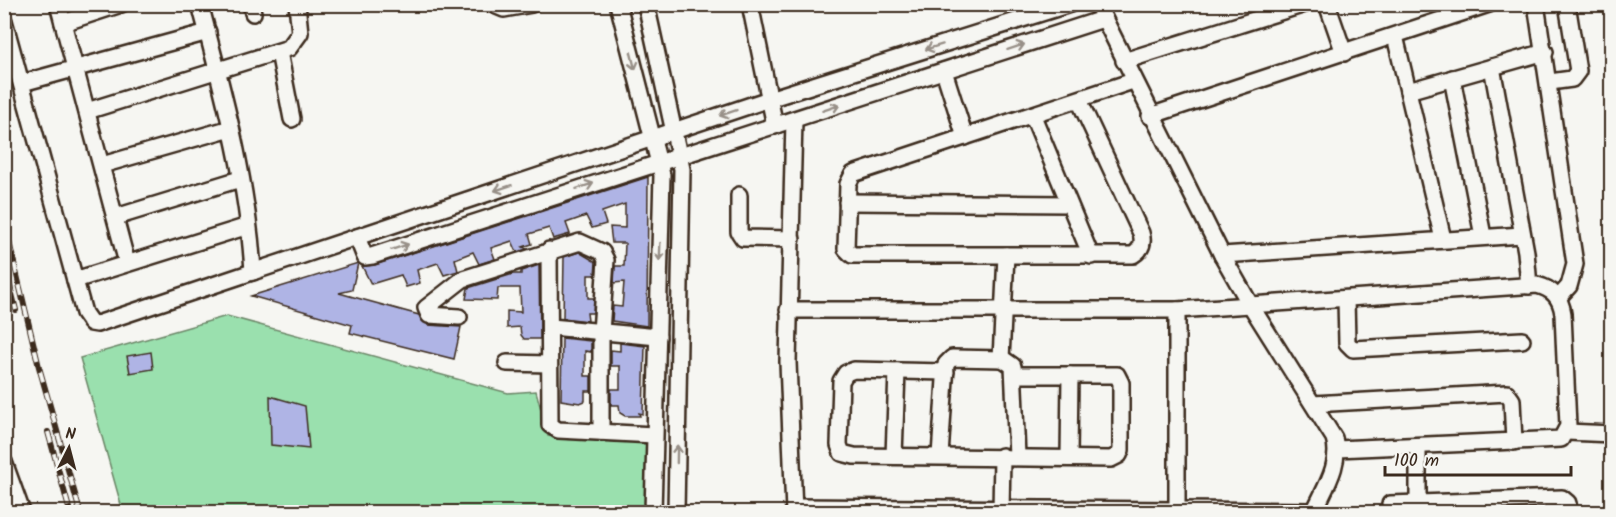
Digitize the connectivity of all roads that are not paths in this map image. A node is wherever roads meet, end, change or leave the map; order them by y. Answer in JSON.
{"nodes":[{"id":1,"x":58,"y":4,"type":"edge"},
{"id":2,"x":121,"y":4,"type":"edge"},
{"id":3,"x":200,"y":4,"type":"edge"},
{"id":4,"x":297,"y":4,"type":"edge"},
{"id":5,"x":492,"y":4,"type":"edge"},
{"id":6,"x":532,"y":4,"type":"edge"},
{"id":7,"x":618,"y":4,"type":"edge"},
{"id":8,"x":646,"y":4,"type":"edge"},
{"id":9,"x":750,"y":4,"type":"edge"},
{"id":10,"x":1070,"y":4,"type":"edge"},
{"id":11,"x":1305,"y":4,"type":"edge"},
{"id":12,"x":1328,"y":4,"type":"edge"},
{"id":13,"x":1489,"y":4,"type":"edge"},
{"id":14,"x":1536,"y":4,"type":"edge"},
{"id":15,"x":1567,"y":4,"type":"edge"},
{"id":16,"x":1100,"y":12,"type":"edge"},
{"id":17,"x":4,"y":21,"type":"edge"},
{"id":18,"x":63,"y":23,"type":"junction"},
{"id":19,"x":208,"y":32,"type":"junction"},
{"id":20,"x":1395,"y":36,"type":"junction"},
{"id":21,"x":279,"y":52,"type":"junction"},
{"id":22,"x":1545,"y":52,"type":"junction"},
{"id":23,"x":1344,"y":53,"type":"junction"},
{"id":24,"x":1124,"y":61,"type":"junction"},
{"id":25,"x":1492,"y":67,"type":"junction"},
{"id":26,"x":75,"y":68,"type":"junction"},
{"id":27,"x":944,"y":71,"type":"junction"},
{"id":28,"x":219,"y":72,"type":"junction"},
{"id":29,"x":1452,"y":78,"type":"junction"},
{"id":30,"x":1133,"y":81,"type":"junction"},
{"id":31,"x":1550,"y":82,"type":"junction"},
{"id":32,"x":22,"y":83,"type":"junction"},
{"id":33,"x":1408,"y":91,"type":"junction"},
{"id":34,"x":769,"y":99,"type":"junction"},
{"id":35,"x":1079,"y":100,"type":"junction"},
{"id":36,"x":87,"y":111,"type":"junction"},
{"id":37,"x":1033,"y":116,"type":"junction"},
{"id":38,"x":1150,"y":116,"type":"junction"},
{"id":39,"x":292,"y":119,"type":"dead end"},
{"id":40,"x":794,"y":120,"type":"junction"},
{"id":41,"x":775,"y":126,"type":"junction"},
{"id":42,"x":231,"y":128,"type":"junction"},
{"id":43,"x":674,"y":131,"type":"junction"},
{"id":44,"x":965,"y":137,"type":"junction"},
{"id":45,"x":652,"y":138,"type":"junction"},
{"id":46,"x":680,"y":155,"type":"junction"},
{"id":47,"x":658,"y":162,"type":"junction"},
{"id":48,"x":102,"y":165,"type":"junction"},
{"id":49,"x":240,"y":179,"type":"junction"},
{"id":50,"x":739,"y":195,"type":"dead end"},
{"id":51,"x":848,"y":202,"type":"junction"},
{"id":52,"x":1069,"y":204,"type":"junction"},
{"id":53,"x":116,"y":217,"type":"junction"},
{"id":54,"x":248,"y":226,"type":"junction"},
{"id":55,"x":1522,"y":235,"type":"junction"},
{"id":56,"x":1483,"y":236,"type":"junction"},
{"id":57,"x":357,"y":237,"type":"junction"},
{"id":58,"x":792,"y":238,"type":"junction"},
{"id":59,"x":1443,"y":238,"type":"junction"},
{"id":60,"x":549,"y":250,"type":"junction"},
{"id":61,"x":1006,"y":255,"type":"junction"},
{"id":62,"x":1222,"y":255,"type":"junction"},
{"id":63,"x":1091,"y":256,"type":"junction"},
{"id":64,"x":127,"y":263,"type":"junction"},
{"id":65,"x":253,"y":272,"type":"junction"},
{"id":66,"x":75,"y":280,"type":"junction"},
{"id":67,"x":1529,"y":286,"type":"junction"},
{"id":68,"x":1558,"y":298,"type":"junction"},
{"id":69,"x":1346,"y":299,"type":"junction"},
{"id":70,"x":1251,"y":306,"type":"junction"},
{"id":71,"x":788,"y":310,"type":"junction"},
{"id":72,"x":1002,"y":310,"type":"junction"},
{"id":73,"x":1177,"y":310,"type":"junction"},
{"id":74,"x":459,"y":317,"type":"dead end"},
{"id":75,"x":679,"y":326,"type":"junction"},
{"id":76,"x":551,"y":327,"type":"junction"},
{"id":77,"x":658,"y":331,"type":"junction"},
{"id":78,"x":602,"y":332,"type":"junction"},
{"id":79,"x":1522,"y":340,"type":"dead end"},
{"id":80,"x":1001,"y":359,"type":"junction"},
{"id":81,"x":507,"y":363,"type":"dead end"},
{"id":82,"x":549,"y":363,"type":"junction"},
{"id":83,"x":897,"y":371,"type":"junction"},
{"id":84,"x":946,"y":372,"type":"junction"},
{"id":85,"x":1015,"y":375,"type":"junction"},
{"id":86,"x":1070,"y":375,"type":"junction"},
{"id":87,"x":1313,"y":404,"type":"junction"},
{"id":88,"x":601,"y":432,"type":"junction"},
{"id":89,"x":1567,"y":432,"type":"junction"},
{"id":90,"x":1611,"y":434,"type":"edge"},
{"id":91,"x":654,"y":435,"type":"junction"},
{"id":92,"x":1514,"y":442,"type":"junction"},
{"id":93,"x":1418,"y":446,"type":"junction"},
{"id":94,"x":1337,"y":449,"type":"junction"},
{"id":95,"x":894,"y":456,"type":"junction"},
{"id":96,"x":940,"y":456,"type":"junction"},
{"id":97,"x":1010,"y":456,"type":"junction"},
{"id":98,"x":1069,"y":457,"type":"junction"},
{"id":99,"x":4,"y":462,"type":"edge"},
{"id":100,"x":653,"y":480,"type":"junction"},
{"id":101,"x":676,"y":480,"type":"junction"},
{"id":102,"x":1418,"y":502,"type":"junction"},
{"id":103,"x":1390,"y":504,"type":"dead end"},
{"id":104,"x":4,"y":507,"type":"edge"},
{"id":105,"x":794,"y":510,"type":"edge"},
{"id":106,"x":1001,"y":511,"type":"edge"},
{"id":107,"x":1177,"y":511,"type":"junction"},
{"id":108,"x":1243,"y":512,"type":"edge"},
{"id":109,"x":1314,"y":512,"type":"edge"},
{"id":110,"x":6,"y":513,"type":"edge"},
{"id":111,"x":22,"y":513,"type":"edge"},
{"id":112,"x":653,"y":513,"type":"edge"},
{"id":113,"x":676,"y":513,"type":"edge"},
{"id":114,"x":1569,"y":513,"type":"edge"}],
"edges":[{"from":1,"to":18,"type":"street"},
{"from":2,"to":18,"type":"street"},
{"from":3,"to":19,"type":"street"},
{"from":4,"to":21,"type":"street"},
{"from":5,"to":6,"type":"street"},
{"from":7,"to":45,"type":"street","one_way":true},
{"from":8,"to":43,"type":"street"},
{"from":9,"to":34,"type":"street"},
{"from":10,"to":34,"type":"street","one_way":true},
{"from":11,"to":24,"type":"street"},
{"from":12,"to":23,"type":"street"},
{"from":13,"to":20,"type":"street"},
{"from":14,"to":22,"type":"street"},
{"from":15,"to":31,"type":"street"},
{"from":16,"to":24,"type":"street"},
{"from":27,"to":16,"type":"street","one_way":true},
{"from":17,"to":32,"type":"street"},
{"from":18,"to":26,"type":"street"},
{"from":19,"to":26,"type":"street"},
{"from":19,"to":28,"type":"street"},
{"from":20,"to":23,"type":"street"},
{"from":20,"to":33,"type":"street"},
{"from":21,"to":28,"type":"street"},
{"from":21,"to":39,"type":"street"},
{"from":22,"to":25,"type":"street"},
{"from":22,"to":31,"type":"street"},
{"from":23,"to":38,"type":"street"},
{"from":24,"to":30,"type":"street"},
{"from":25,"to":29,"type":"street"},
{"from":25,"to":55,"type":"street"},
{"from":26,"to":32,"type":"street"},
{"from":26,"to":36,"type":"street"},
{"from":40,"to":27,"type":"street","one_way":true},
{"from":27,"to":44,"type":"street"},
{"from":28,"to":36,"type":"street"},
{"from":28,"to":42,"type":"street"},
{"from":29,"to":33,"type":"street"},
{"from":29,"to":56,"type":"street"},
{"from":30,"to":35,"type":"street"},
{"from":30,"to":38,"type":"street"},
{"from":31,"to":68,"type":"street"},
{"from":32,"to":66,"type":"street"},
{"from":33,"to":59,"type":"street"},
{"from":34,"to":41,"type":"street"},
{"from":34,"to":43,"type":"street","one_way":true},
{"from":35,"to":37,"type":"street"},
{"from":35,"to":63,"type":"street"},
{"from":36,"to":48,"type":"street"},
{"from":37,"to":44,"type":"street"},
{"from":37,"to":52,"type":"street"},
{"from":38,"to":62,"type":"street"},
{"from":40,"to":41,"type":"street"},
{"from":40,"to":58,"type":"street"},
{"from":41,"to":46,"type":"street"},
{"from":42,"to":48,"type":"street"},
{"from":42,"to":49,"type":"street"},
{"from":43,"to":45,"type":"street"},
{"from":43,"to":46,"type":"street"},
{"from":44,"to":51,"type":"street"},
{"from":45,"to":47,"type":"street"},
{"from":45,"to":57,"type":"street","one_way":true},
{"from":46,"to":47,"type":"street"},
{"from":46,"to":75,"type":"street"},
{"from":57,"to":47,"type":"street","one_way":true},
{"from":47,"to":77,"type":"street","one_way":true},
{"from":48,"to":53,"type":"street"},
{"from":49,"to":53,"type":"street"},
{"from":49,"to":54,"type":"street"},
{"from":50,"to":58,"type":"street"},
{"from":51,"to":52,"type":"street"},
{"from":51,"to":61,"type":"street"},
{"from":52,"to":63,"type":"street"},
{"from":53,"to":64,"type":"street"},
{"from":54,"to":64,"type":"street"},
{"from":54,"to":65,"type":"street"},
{"from":55,"to":56,"type":"street"},
{"from":55,"to":67,"type":"street"},
{"from":56,"to":59,"type":"street"},
{"from":57,"to":65,"type":"street"},
{"from":58,"to":71,"type":"street"},
{"from":59,"to":62,"type":"street"},
{"from":60,"to":74,"type":"street"},
{"from":60,"to":76,"type":"street"},
{"from":60,"to":78,"type":"street"},
{"from":61,"to":63,"type":"street"},
{"from":61,"to":72,"type":"street"},
{"from":62,"to":70,"type":"street"},
{"from":64,"to":66,"type":"street"},
{"from":65,"to":66,"type":"street"},
{"from":67,"to":68,"type":"street"},
{"from":67,"to":69,"type":"street"},
{"from":68,"to":89,"type":"street"},
{"from":69,"to":70,"type":"street"},
{"from":69,"to":79,"type":"street"},
{"from":70,"to":73,"type":"street"},
{"from":70,"to":87,"type":"street"},
{"from":71,"to":72,"type":"street"},
{"from":71,"to":105,"type":"street"},
{"from":72,"to":73,"type":"street"},
{"from":72,"to":80,"type":"street"},
{"from":73,"to":107,"type":"street"},
{"from":75,"to":77,"type":"street"},
{"from":101,"to":75,"type":"street","one_way":true},
{"from":76,"to":78,"type":"street"},
{"from":76,"to":82,"type":"street"},
{"from":77,"to":78,"type":"street"},
{"from":77,"to":91,"type":"street"},
{"from":78,"to":88,"type":"street"},
{"from":80,"to":84,"type":"street"},
{"from":80,"to":85,"type":"street"},
{"from":81,"to":82,"type":"street"},
{"from":82,"to":88,"type":"street"},
{"from":83,"to":84,"type":"street"},
{"from":83,"to":95,"type":"street"},
{"from":83,"to":95,"type":"street"},
{"from":84,"to":96,"type":"street"},
{"from":85,"to":86,"type":"street"},
{"from":85,"to":97,"type":"street"},
{"from":86,"to":98,"type":"street"},
{"from":86,"to":98,"type":"street"},
{"from":87,"to":92,"type":"street"},
{"from":87,"to":94,"type":"street"},
{"from":88,"to":91,"type":"street"},
{"from":89,"to":90,"type":"street"},
{"from":89,"to":92,"type":"street"},
{"from":91,"to":100,"type":"street"},
{"from":92,"to":93,"type":"street"},
{"from":93,"to":94,"type":"street"},
{"from":93,"to":102,"type":"street"},
{"from":94,"to":109,"type":"street"},
{"from":95,"to":96,"type":"street"},
{"from":96,"to":97,"type":"street"},
{"from":97,"to":98,"type":"street"},
{"from":97,"to":106,"type":"street"},
{"from":99,"to":111,"type":"street"},
{"from":100,"to":101,"type":"street"},
{"from":100,"to":112,"type":"street"},
{"from":101,"to":113,"type":"street"},
{"from":102,"to":103,"type":"street"},
{"from":102,"to":114,"type":"street"},
{"from":104,"to":110,"type":"street"},
{"from":105,"to":106,"type":"street"},
{"from":106,"to":107,"type":"street"},
{"from":107,"to":108,"type":"street"},
{"from":108,"to":109,"type":"street"}]}
